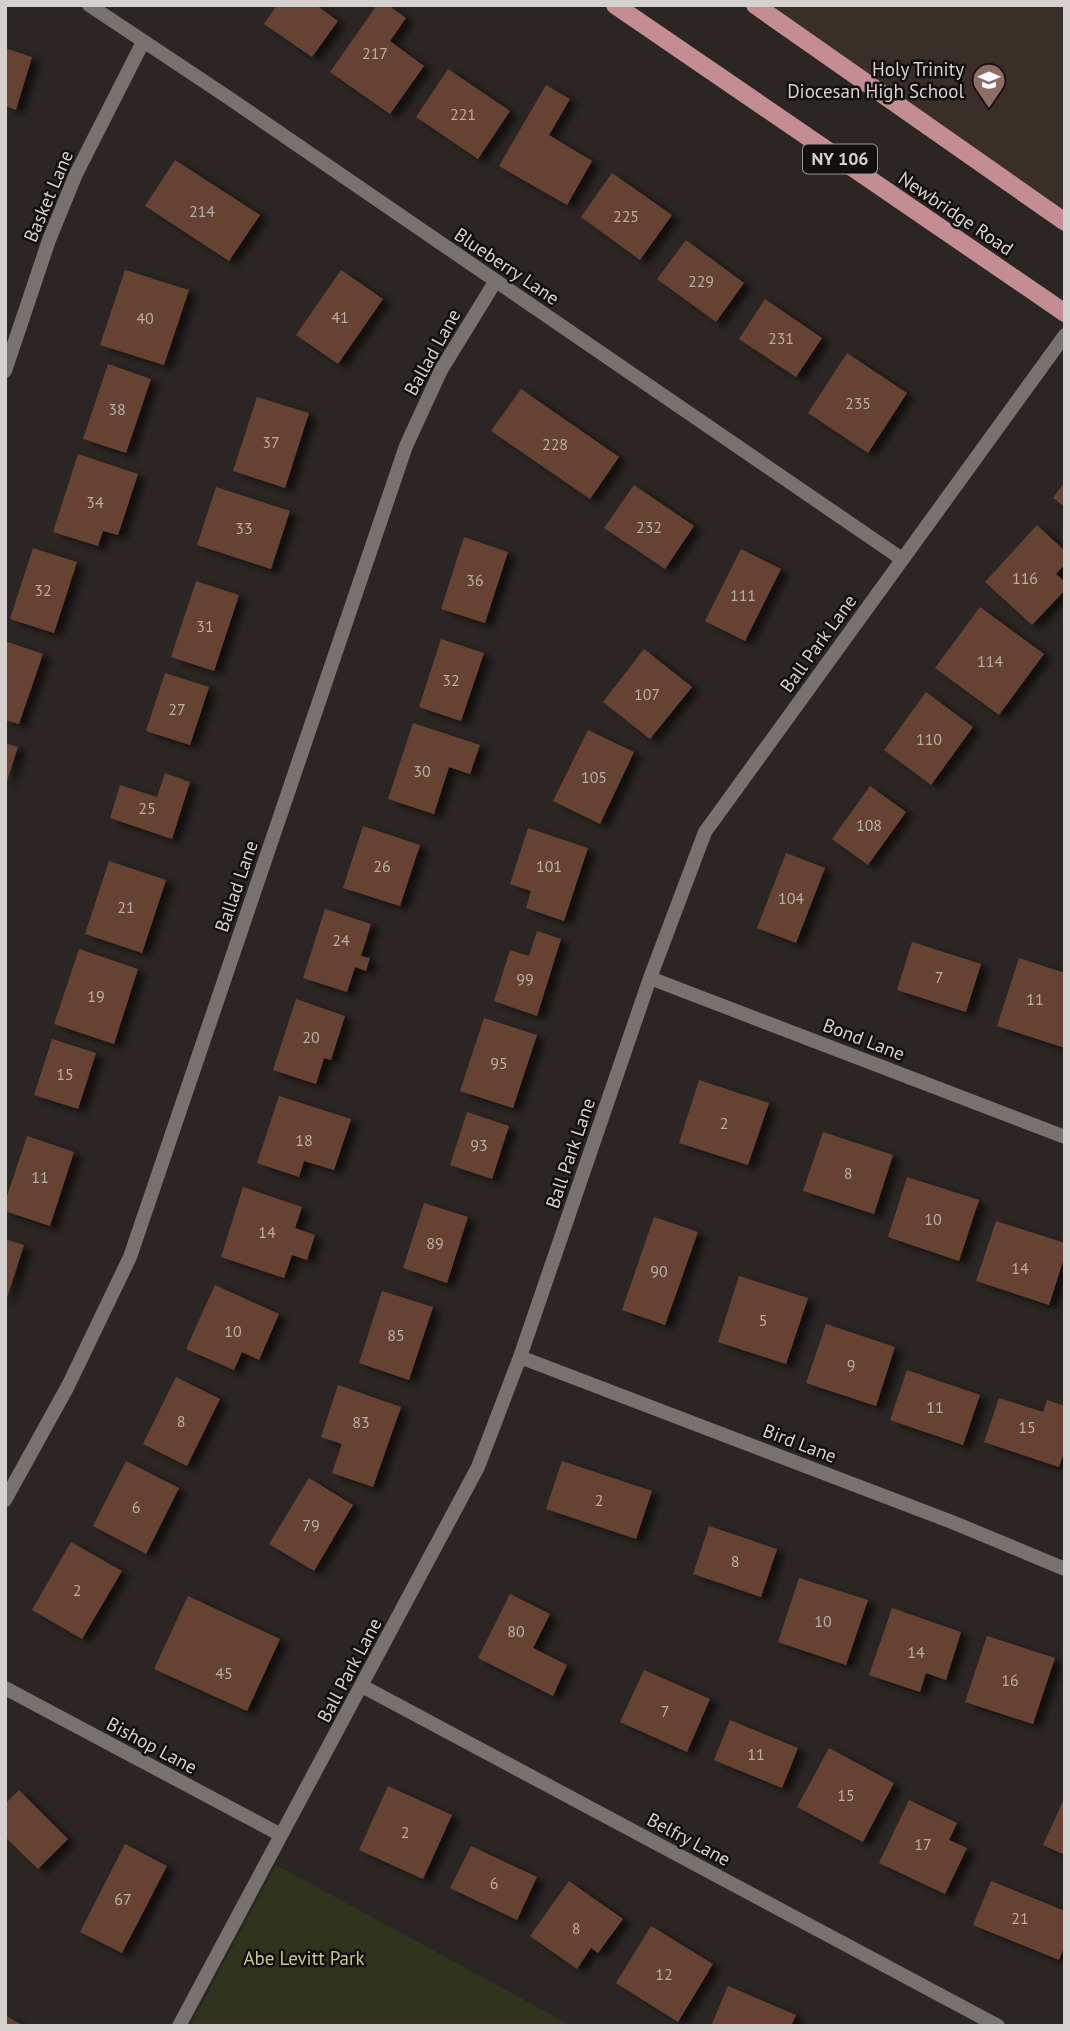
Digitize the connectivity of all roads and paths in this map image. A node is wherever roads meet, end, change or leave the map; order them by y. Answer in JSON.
{"nodes":[{"id":1,"x":89,"y":5,"type":"edge"},
{"id":2,"x":615,"y":5,"type":"edge"},
{"id":3,"x":755,"y":5,"type":"edge"},
{"id":4,"x":143,"y":42,"type":"junction"},
{"id":5,"x":1065,"y":222,"type":"edge"},
{"id":6,"x":495,"y":282,"type":"junction"},
{"id":7,"x":1065,"y":313,"type":"edge"},
{"id":8,"x":1065,"y":335,"type":"edge"},
{"id":9,"x":5,"y":371,"type":"edge"},
{"id":10,"x":902,"y":559,"type":"junction"},
{"id":11,"x":650,"y":978,"type":"junction"},
{"id":12,"x":1065,"y":1137,"type":"edge"},
{"id":13,"x":520,"y":1357,"type":"junction"},
{"id":14,"x":5,"y":1500,"type":"edge"},
{"id":15,"x":1065,"y":1569,"type":"edge"},
{"id":16,"x":362,"y":1685,"type":"junction"},
{"id":17,"x":5,"y":1688,"type":"edge"},
{"id":18,"x":281,"y":1835,"type":"junction"},
{"id":19,"x":179,"y":2026,"type":"edge"},
{"id":20,"x":998,"y":2026,"type":"edge"}],
"edges":[{"from":1,"to":4,"type":"street","name":"Blueberry Lane"},
{"from":2,"to":7,"type":"main road","name":"Newbridge Road","number":"NY 106"},
{"from":3,"to":5,"type":"main road"},
{"from":4,"to":6,"type":"street","name":"Blueberry Lane"},
{"from":4,"to":9,"type":"street","name":"Basket Lane"},
{"from":6,"to":10,"type":"street","name":"Blueberry Lane"},
{"from":6,"to":14,"type":"street","name":"Ballad Lane"},
{"from":8,"to":10,"type":"street","name":"Ball Park Lane"},
{"from":10,"to":11,"type":"street","name":"Ball Park Lane"},
{"from":11,"to":12,"type":"street","name":"Bond Lane"},
{"from":11,"to":13,"type":"street","name":"Ball Park Lane"},
{"from":13,"to":15,"type":"street","name":"Bird Lane"},
{"from":13,"to":16,"type":"street","name":"Ball Park Lane"},
{"from":16,"to":18,"type":"street","name":"Ball Park Lane"},
{"from":16,"to":20,"type":"street","name":"Belfry Lane"},
{"from":17,"to":18,"type":"street","name":"Bishop Lane"},
{"from":18,"to":19,"type":"street","name":"Ball Park Lane"}]}
